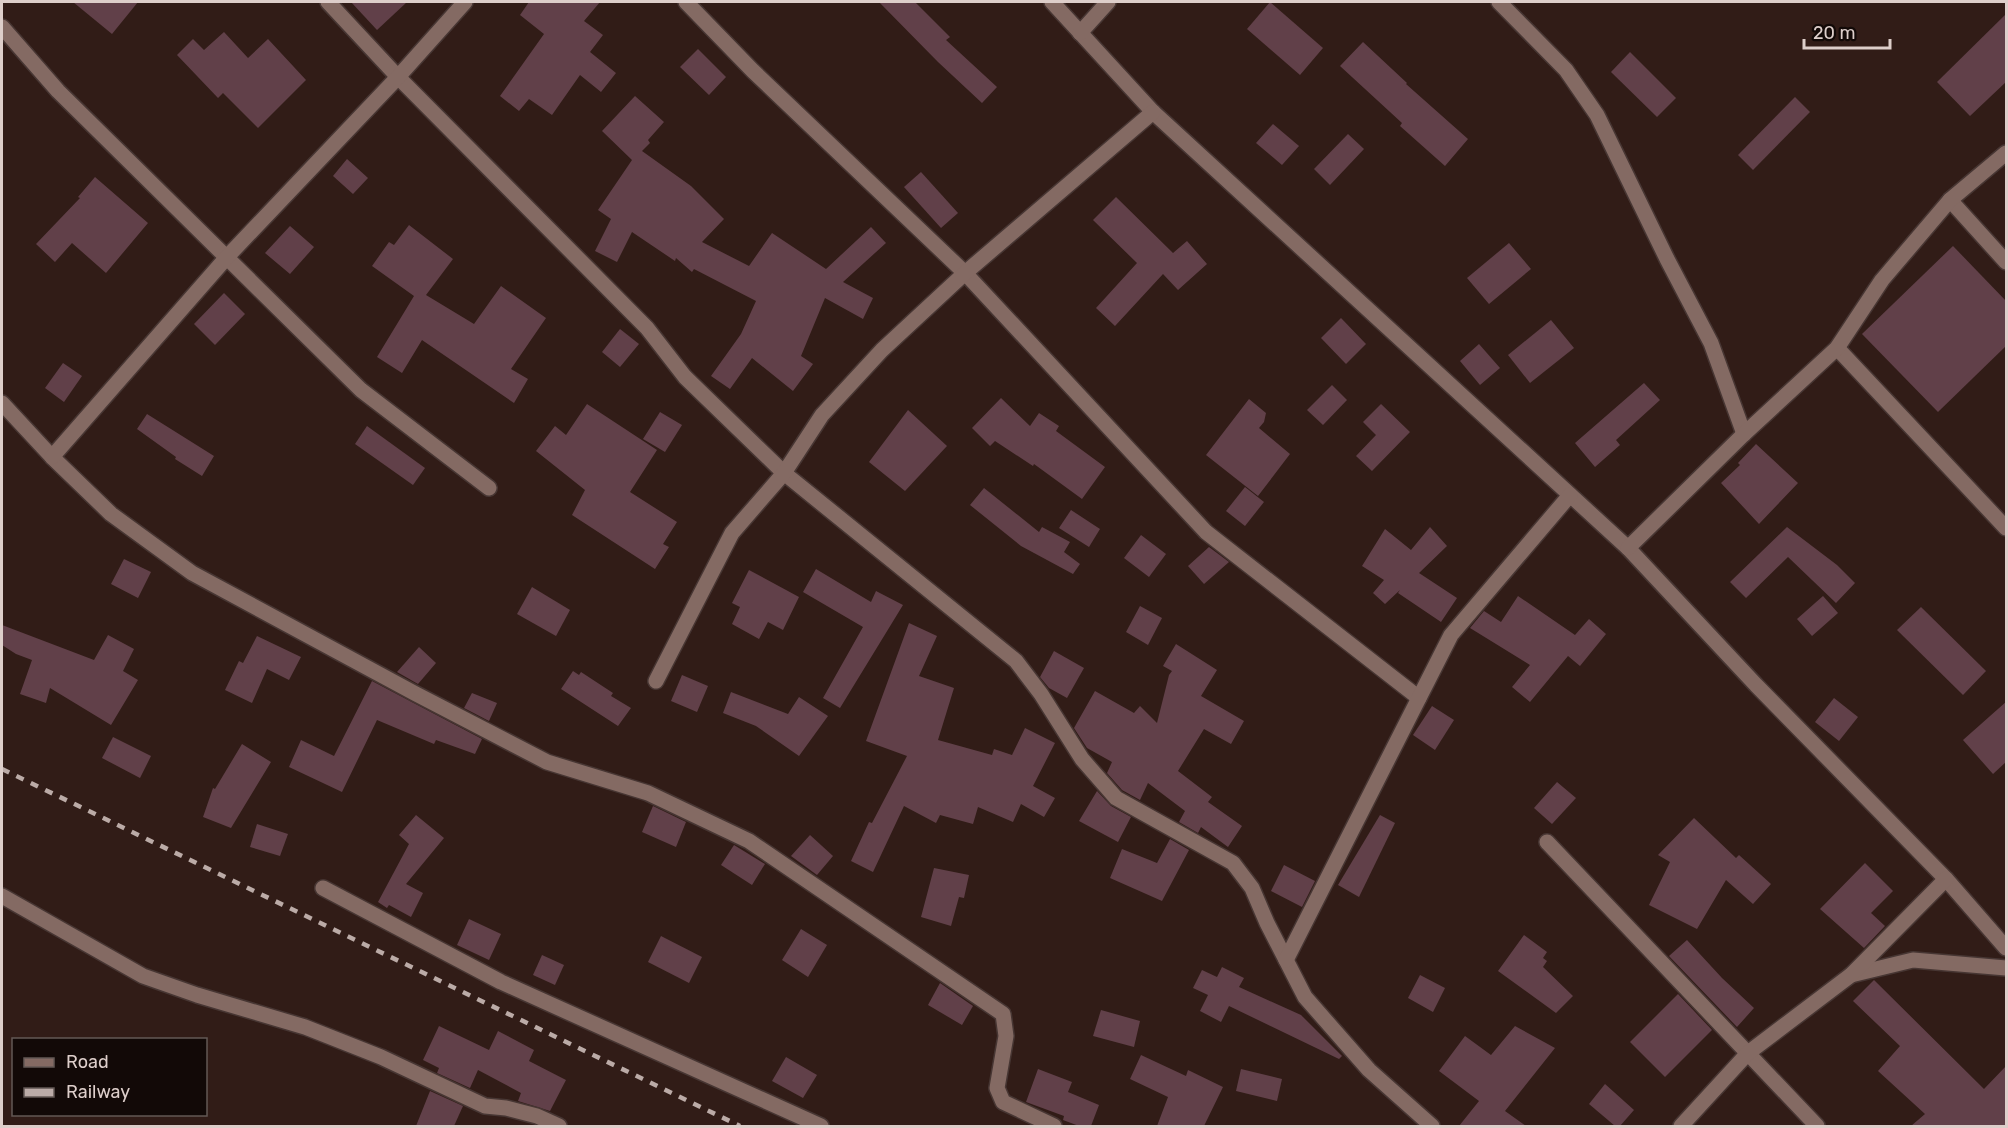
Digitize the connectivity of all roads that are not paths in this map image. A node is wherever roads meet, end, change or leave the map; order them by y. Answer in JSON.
{"nodes":[{"id":1,"x":328,"y":2,"type":"edge"},
{"id":2,"x":465,"y":2,"type":"edge"},
{"id":3,"x":686,"y":2,"type":"edge"},
{"id":4,"x":1052,"y":2,"type":"edge"},
{"id":5,"x":1108,"y":2,"type":"edge"},
{"id":6,"x":1499,"y":2,"type":"edge"},
{"id":7,"x":2,"y":27,"type":"edge"},
{"id":8,"x":1080,"y":33,"type":"junction"},
{"id":9,"x":398,"y":77,"type":"junction"},
{"id":10,"x":1153,"y":112,"type":"junction"},
{"id":11,"x":2007,"y":153,"type":"edge"},
{"id":12,"x":1950,"y":200,"type":"junction"},
{"id":13,"x":227,"y":257,"type":"junction"},
{"id":14,"x":2007,"y":262,"type":"edge"},
{"id":15,"x":965,"y":273,"type":"junction"},
{"id":16,"x":1837,"y":348,"type":"junction"},
{"id":17,"x":2,"y":403,"type":"edge"},
{"id":18,"x":1744,"y":434,"type":"junction"},
{"id":19,"x":52,"y":457,"type":"junction"},
{"id":20,"x":784,"y":473,"type":"junction"},
{"id":21,"x":489,"y":488,"type":"dead end"},
{"id":22,"x":1569,"y":495,"type":"junction"},
{"id":23,"x":2007,"y":528,"type":"edge"},
{"id":24,"x":1628,"y":548,"type":"junction"},
{"id":25,"x":656,"y":681,"type":"dead end"},
{"id":26,"x":1419,"y":698,"type":"junction"},
{"id":27,"x":1547,"y":842,"type":"dead end"},
{"id":28,"x":1946,"y":879,"type":"junction"},
{"id":29,"x":323,"y":888,"type":"dead end"},
{"id":30,"x":2,"y":896,"type":"edge"},
{"id":31,"x":2007,"y":948,"type":"edge"},
{"id":32,"x":1286,"y":960,"type":"junction"},
{"id":33,"x":2007,"y":968,"type":"edge"},
{"id":34,"x":1851,"y":975,"type":"junction"},
{"id":35,"x":1748,"y":1053,"type":"junction"},
{"id":36,"x":559,"y":1126,"type":"edge"},
{"id":37,"x":821,"y":1126,"type":"edge"},
{"id":38,"x":1054,"y":1126,"type":"edge"},
{"id":39,"x":1432,"y":1126,"type":"edge"},
{"id":40,"x":1681,"y":1126,"type":"edge"},
{"id":41,"x":1817,"y":1126,"type":"edge"}],
"edges":[{"from":1,"to":9,"type":"street"},
{"from":2,"to":9,"type":"street"},
{"from":3,"to":15,"type":"street"},
{"from":4,"to":8,"type":"street"},
{"from":5,"to":8,"type":"street"},
{"from":6,"to":18,"type":"street"},
{"from":7,"to":13,"type":"street"},
{"from":8,"to":10,"type":"street"},
{"from":9,"to":13,"type":"street"},
{"from":9,"to":20,"type":"street"},
{"from":10,"to":15,"type":"street"},
{"from":10,"to":22,"type":"street"},
{"from":11,"to":12,"type":"street"},
{"from":12,"to":14,"type":"street"},
{"from":12,"to":16,"type":"street"},
{"from":13,"to":19,"type":"street"},
{"from":13,"to":21,"type":"street"},
{"from":15,"to":20,"type":"street"},
{"from":15,"to":26,"type":"street"},
{"from":16,"to":18,"type":"street"},
{"from":16,"to":23,"type":"street"},
{"from":17,"to":19,"type":"street"},
{"from":18,"to":24,"type":"street"},
{"from":19,"to":38,"type":"street"},
{"from":20,"to":25,"type":"street"},
{"from":20,"to":32,"type":"street"},
{"from":22,"to":24,"type":"street"},
{"from":22,"to":26,"type":"street"},
{"from":24,"to":28,"type":"street"},
{"from":26,"to":32,"type":"street"},
{"from":27,"to":35,"type":"street"},
{"from":28,"to":31,"type":"street"},
{"from":28,"to":34,"type":"street"},
{"from":29,"to":37,"type":"street"},
{"from":30,"to":36,"type":"street"},
{"from":32,"to":39,"type":"street"},
{"from":33,"to":34,"type":"street"},
{"from":34,"to":35,"type":"street"},
{"from":35,"to":40,"type":"street"},
{"from":35,"to":41,"type":"street"}]}
